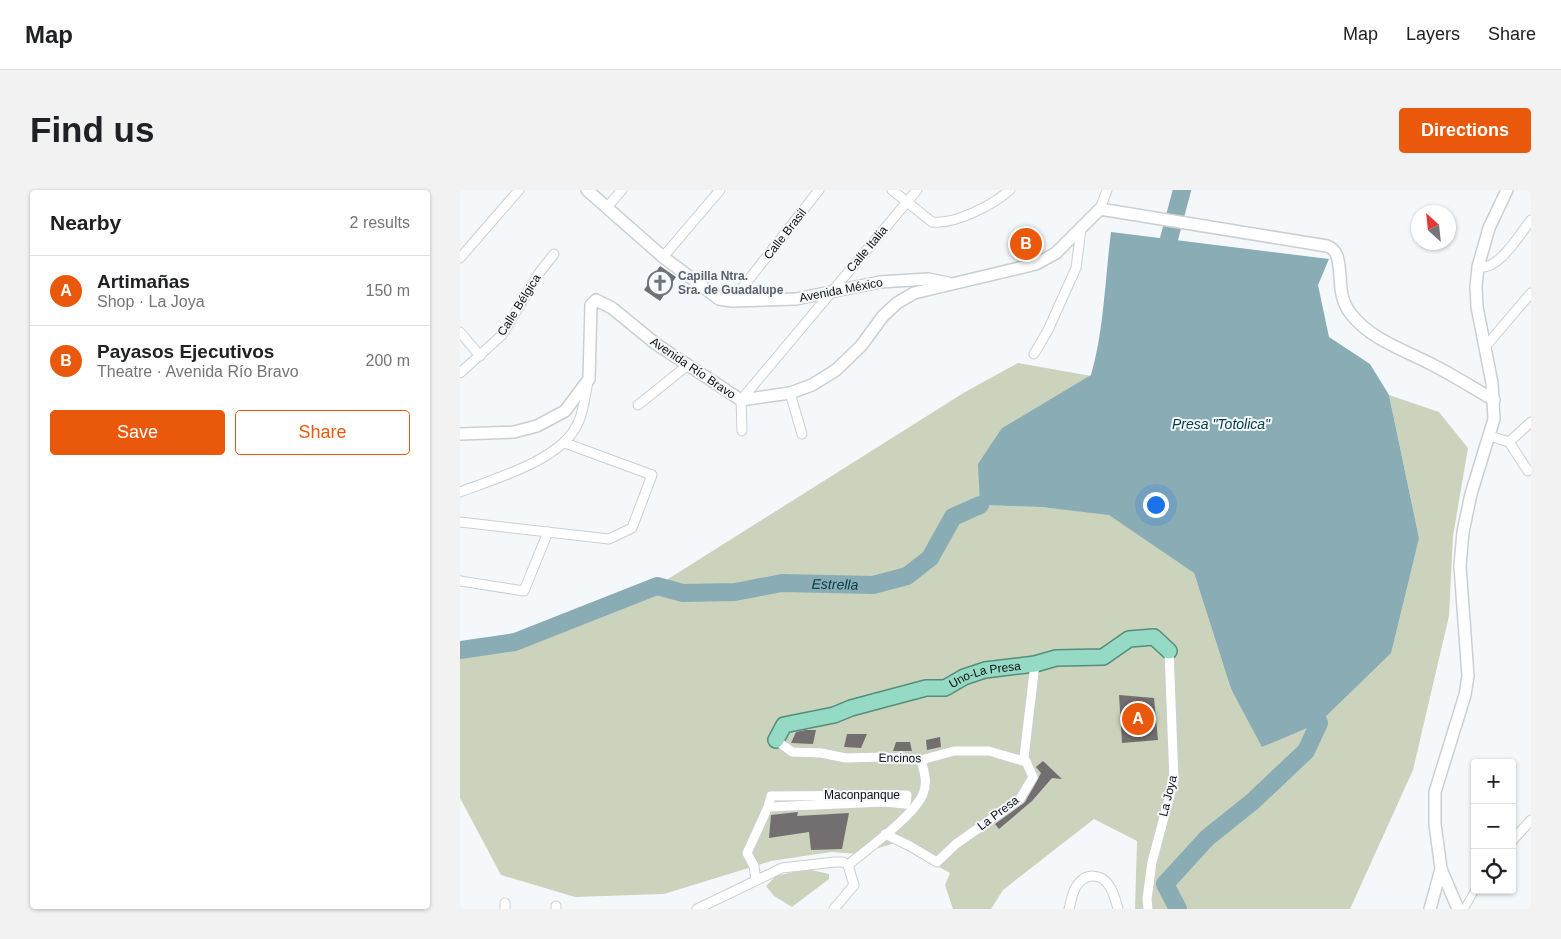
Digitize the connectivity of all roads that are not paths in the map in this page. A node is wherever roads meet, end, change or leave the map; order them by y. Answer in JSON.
{"nodes":[{"id":1,"x":519,"y":190,"type":"edge"},
{"id":2,"x":587,"y":190,"type":"edge"},
{"id":3,"x":622,"y":190,"type":"edge"},
{"id":4,"x":720,"y":190,"type":"edge"},
{"id":5,"x":819,"y":190,"type":"edge"},
{"id":6,"x":892,"y":190,"type":"edge"},
{"id":7,"x":917,"y":190,"type":"edge"},
{"id":8,"x":1010,"y":190,"type":"edge"},
{"id":9,"x":1107,"y":190,"type":"edge"},
{"id":10,"x":1507,"y":190,"type":"edge"},
{"id":11,"x":907,"y":202,"type":"junction"},
{"id":12,"x":608,"y":206,"type":"junction"},
{"id":13,"x":1100,"y":209,"type":"junction"},
{"id":14,"x":1531,"y":220,"type":"edge"},
{"id":15,"x":1081,"y":229,"type":"junction"},
{"id":16,"x":554,"y":254,"type":"dead end"},
{"id":17,"x":664,"y":257,"type":"junction"},
{"id":18,"x":460,"y":258,"type":"edge"},
{"id":19,"x":1478,"y":267,"type":"junction"},
{"id":20,"x":954,"y":284,"type":"junction"},
{"id":21,"x":829,"y":294,"type":"junction"},
{"id":22,"x":1529,"y":297,"type":"edge"},
{"id":23,"x":732,"y":301,"type":"junction"},
{"id":24,"x":460,"y":332,"type":"edge"},
{"id":25,"x":1485,"y":348,"type":"junction"},
{"id":26,"x":1034,"y":354,"type":"dead end"},
{"id":27,"x":480,"y":356,"type":"junction"},
{"id":28,"x":688,"y":365,"type":"junction"},
{"id":29,"x":460,"y":373,"type":"edge"},
{"id":30,"x":589,"y":379,"type":"junction"},
{"id":31,"x":790,"y":393,"type":"junction"},
{"id":32,"x":741,"y":400,"type":"junction"},
{"id":33,"x":1494,"y":400,"type":"junction"},
{"id":34,"x":638,"y":405,"type":"dead end"},
{"id":35,"x":1531,"y":422,"type":"edge"},
{"id":36,"x":742,"y":431,"type":"dead end"},
{"id":37,"x":460,"y":434,"type":"edge"},
{"id":38,"x":802,"y":434,"type":"dead end"},
{"id":39,"x":1490,"y":436,"type":"junction"},
{"id":40,"x":1509,"y":442,"type":"junction"},
{"id":41,"x":565,"y":443,"type":"junction"},
{"id":42,"x":1528,"y":470,"type":"dead end"},
{"id":43,"x":460,"y":492,"type":"edge"},
{"id":44,"x":460,"y":522,"type":"edge"},
{"id":45,"x":548,"y":532,"type":"junction"},
{"id":46,"x":460,"y":580,"type":"edge"},
{"id":47,"x":1169,"y":651,"type":"joint"},
{"id":48,"x":1035,"y":664,"type":"junction"},
{"id":49,"x":776,"y":740,"type":"joint"},
{"id":50,"x":921,"y":760,"type":"junction"},
{"id":51,"x":1026,"y":762,"type":"junction"},
{"id":52,"x":768,"y":807,"type":"junction"},
{"id":53,"x":1531,"y":820,"type":"edge"},
{"id":54,"x":885,"y":834,"type":"junction"},
{"id":55,"x":1516,"y":837,"type":"edge"},
{"id":56,"x":848,"y":865,"type":"junction"},
{"id":57,"x":1441,"y":869,"type":"junction"},
{"id":58,"x":756,"y":880,"type":"junction"},
{"id":59,"x":1473,"y":894,"type":"edge"},
{"id":60,"x":697,"y":909,"type":"edge"},
{"id":61,"x":834,"y":909,"type":"edge"},
{"id":62,"x":1069,"y":909,"type":"edge"},
{"id":63,"x":1118,"y":909,"type":"edge"},
{"id":64,"x":1148,"y":909,"type":"edge"},
{"id":65,"x":1430,"y":909,"type":"edge"},
{"id":66,"x":1458,"y":909,"type":"edge"},
{"id":67,"x":1464,"y":909,"type":"edge"}],
"edges":[{"from":1,"to":18,"type":"street"},
{"from":2,"to":12,"type":"street","name":"Avenida México"},
{"from":3,"to":12,"type":"street"},
{"from":4,"to":17,"type":"street"},
{"from":5,"to":23,"type":"street","name":"Calle Brasil"},
{"from":6,"to":11,"type":"street"},
{"from":7,"to":11,"type":"street","name":"Calle Italia"},
{"from":8,"to":11,"type":"street"},
{"from":9,"to":13,"type":"street","name":"Avenida Río Bravo"},
{"from":10,"to":19,"type":"street"},
{"from":11,"to":21,"type":"street","name":"Calle Italia"},
{"from":12,"to":17,"type":"street","name":"Avenida México"},
{"from":13,"to":15,"type":"street","name":"Avenida Río Bravo"},
{"from":13,"to":33,"type":"street"},
{"from":14,"to":19,"type":"street"},
{"from":15,"to":20,"type":"street","name":"Avenida Río Bravo"},
{"from":15,"to":26,"type":"street"},
{"from":16,"to":27,"type":"street","name":"Calle Bélgica"},
{"from":17,"to":23,"type":"street","name":"Avenida México"},
{"from":19,"to":25,"type":"street"},
{"from":20,"to":21,"type":"street","name":"Avenida México"},
{"from":20,"to":31,"type":"street","name":"Avenida Río Bravo"},
{"from":21,"to":23,"type":"street","name":"Avenida México"},
{"from":21,"to":32,"type":"street","name":"Calle Italia"},
{"from":22,"to":25,"type":"street"},
{"from":24,"to":27,"type":"street"},
{"from":25,"to":33,"type":"street"},
{"from":27,"to":29,"type":"street","name":"Calle Bélgica"},
{"from":28,"to":30,"type":"street","name":"Avenida Río Bravo"},
{"from":28,"to":32,"type":"street","name":"Avenida Río Bravo"},
{"from":28,"to":34,"type":"street"},
{"from":30,"to":37,"type":"street"},
{"from":30,"to":41,"type":"street"},
{"from":31,"to":32,"type":"street","name":"Avenida Río Bravo"},
{"from":31,"to":38,"type":"street"},
{"from":32,"to":36,"type":"street"},
{"from":33,"to":39,"type":"street"},
{"from":35,"to":40,"type":"street"},
{"from":39,"to":40,"type":"street"},
{"from":39,"to":57,"type":"street"},
{"from":40,"to":42,"type":"street"},
{"from":41,"to":43,"type":"street"},
{"from":41,"to":45,"type":"street"},
{"from":44,"to":45,"type":"street"},
{"from":45,"to":46,"type":"street"},
{"from":47,"to":48,"type":"highway","name":"Uno-La Presa"},
{"from":47,"to":64,"type":"street","name":"La Joya"},
{"from":48,"to":49,"type":"highway","name":"Uno-La Presa"},
{"from":48,"to":51,"type":"street","name":"La Presa"},
{"from":49,"to":50,"type":"street","name":"Encinos"},
{"from":50,"to":51,"type":"street","name":"Encinos"},
{"from":50,"to":54,"type":"street"},
{"from":51,"to":54,"type":"street","name":"La Presa"},
{"from":52,"to":52,"type":"street","name":"Maconpanque"},
{"from":52,"to":58,"type":"street"},
{"from":53,"to":55,"type":"street"},
{"from":54,"to":56,"type":"street"},
{"from":56,"to":58,"type":"street"},
{"from":56,"to":61,"type":"street"},
{"from":57,"to":65,"type":"street"},
{"from":57,"to":66,"type":"street"},
{"from":58,"to":60,"type":"street"},
{"from":59,"to":67,"type":"street"},
{"from":62,"to":63,"type":"street"}]}
